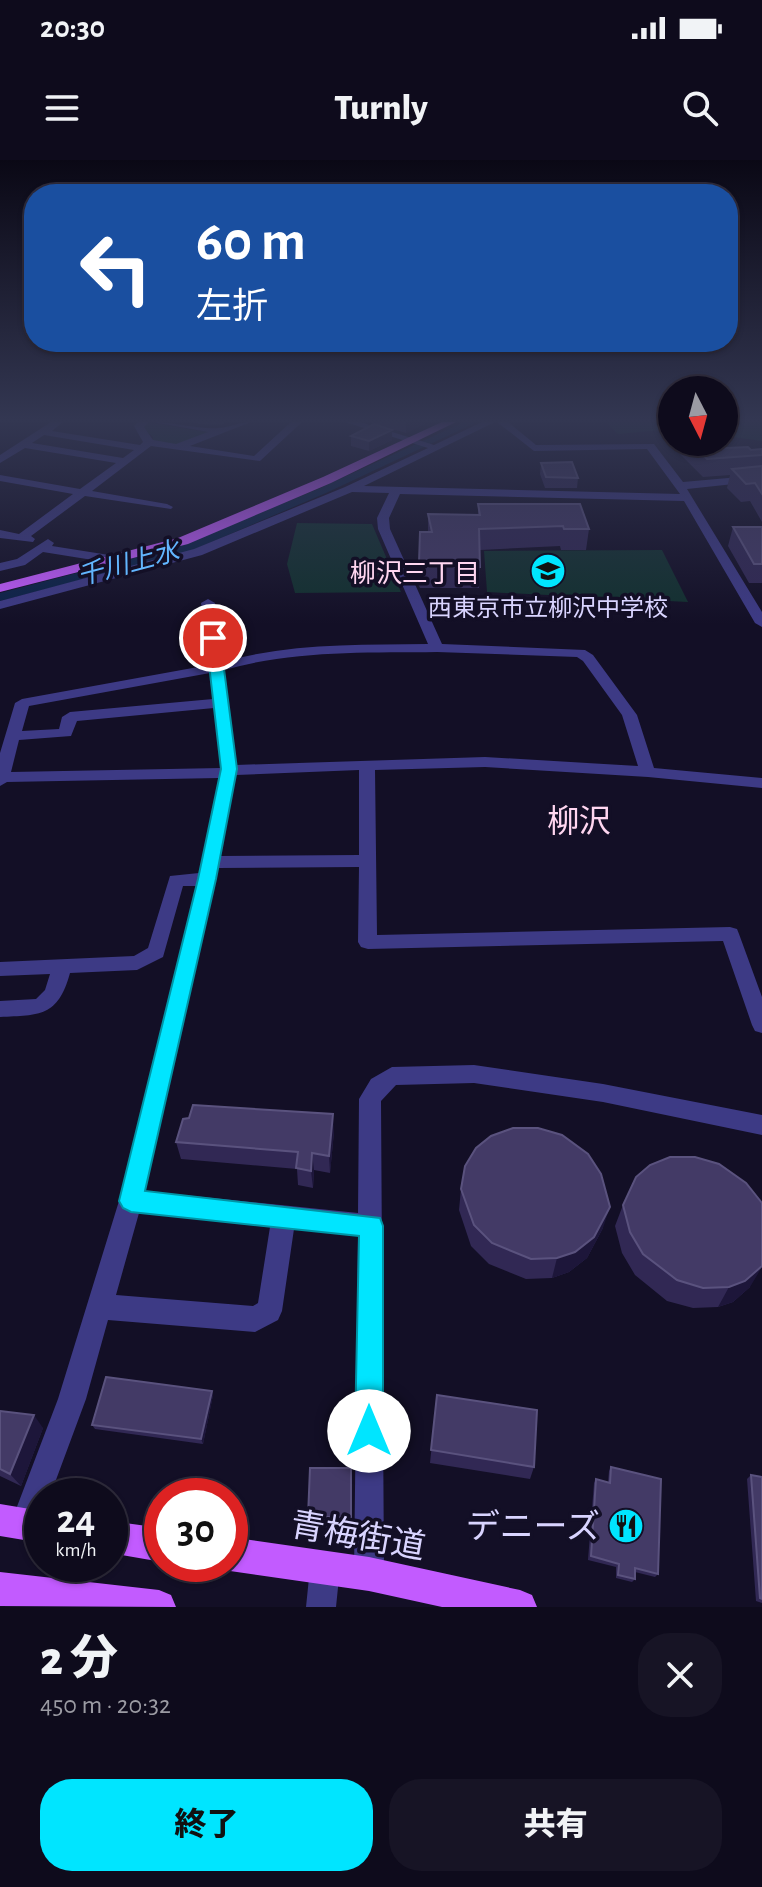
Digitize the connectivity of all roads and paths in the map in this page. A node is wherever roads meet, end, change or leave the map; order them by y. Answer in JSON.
{"nodes":[{"id":1,"x":68,"y":490,"type":"edge"},
{"id":2,"x":86,"y":490,"type":"edge"},
{"id":3,"x":302,"y":490,"type":"edge"},
{"id":4,"x":348,"y":490,"type":"edge"},
{"id":5,"x":374,"y":490,"type":"edge"},
{"id":6,"x":396,"y":490,"type":"junction"},
{"id":7,"x":681,"y":490,"type":"edge"},
{"id":8,"x":697,"y":490,"type":"edge"},
{"id":9,"x":83,"y":492,"type":"junction"},
{"id":10,"x":683,"y":492,"type":"junction"},
{"id":11,"x":167,"y":507,"type":"dead end"},
{"id":12,"x":0,"y":534,"type":"edge"},
{"id":13,"x":21,"y":538,"type":"junction"},
{"id":14,"x":42,"y":548,"type":"junction"},
{"id":15,"x":106,"y":563,"type":"junction"},
{"id":16,"x":0,"y":567,"type":"edge"},
{"id":17,"x":0,"y":588,"type":"edge"},
{"id":18,"x":744,"y":594,"type":"junction"},
{"id":19,"x":762,"y":595,"type":"edge"},
{"id":20,"x":208,"y":603,"type":"dead end"},
{"id":21,"x":0,"y":605,"type":"edge"},
{"id":22,"x":762,"y":623,"type":"edge"},
{"id":23,"x":437,"y":648,"type":"junction"},
{"id":24,"x":216,"y":668,"type":"junction"},
{"id":25,"x":220,"y":703,"type":"junction"},
{"id":26,"x":12,"y":736,"type":"junction"},
{"id":27,"x":367,"y":765,"type":"junction"},
{"id":28,"x":229,"y":769,"type":"junction"},
{"id":29,"x":648,"y":772,"type":"junction"},
{"id":30,"x":0,"y":779,"type":"edge"},
{"id":31,"x":762,"y":783,"type":"edge"},
{"id":32,"x":367,"y":861,"type":"junction"},
{"id":33,"x":208,"y":871,"type":"junction"},
{"id":34,"x":62,"y":967,"type":"junction"},
{"id":35,"x":0,"y":969,"type":"edge"},
{"id":36,"x":0,"y":1009,"type":"edge"},
{"id":37,"x":762,"y":1025,"type":"edge"},
{"id":38,"x":762,"y":1125,"type":"edge"},
{"id":39,"x":131,"y":1201,"type":"junction"},
{"id":40,"x":284,"y":1217,"type":"junction"},
{"id":41,"x":371,"y":1226,"type":"junction"},
{"id":42,"x":101,"y":1307,"type":"junction"},
{"id":43,"x":22,"y":1524,"type":"edge"},
{"id":44,"x":248,"y":1557,"type":"edge"},
{"id":45,"x":325,"y":1568,"type":"junction"},
{"id":46,"x":369,"y":1574,"type":"junction"},
{"id":47,"x":0,"y":1589,"type":"edge"},
{"id":48,"x":159,"y":1607,"type":"edge"},
{"id":49,"x":321,"y":1607,"type":"edge"},
{"id":50,"x":520,"y":1607,"type":"edge"}],
"edges":[{"from":1,"to":9,"type":"street"},
{"from":2,"to":9,"type":"street"},
{"from":3,"to":15,"type":"main road"},
{"from":4,"to":21,"type":"street"},
{"from":5,"to":6,"type":"street"},
{"from":6,"to":10,"type":"street"},
{"from":6,"to":23,"type":"street"},
{"from":7,"to":10,"type":"street"},
{"from":8,"to":10,"type":"street"},
{"from":9,"to":11,"type":"street"},
{"from":9,"to":13,"type":"street"},
{"from":10,"to":18,"type":"street"},
{"from":12,"to":13,"type":"street"},
{"from":13,"to":14,"type":"street"},
{"from":14,"to":15,"type":"street"},
{"from":14,"to":16,"type":"street"},
{"from":15,"to":17,"type":"main road"},
{"from":18,"to":19,"type":"street"},
{"from":18,"to":22,"type":"street"},
{"from":20,"to":24,"type":"street"},
{"from":23,"to":24,"type":"street"},
{"from":23,"to":29,"type":"street"},
{"from":24,"to":25,"type":"street"},
{"from":24,"to":26,"type":"street"},
{"from":25,"to":26,"type":"street"},
{"from":25,"to":28,"type":"street"},
{"from":26,"to":30,"type":"street"},
{"from":27,"to":28,"type":"street"},
{"from":27,"to":29,"type":"street"},
{"from":27,"to":32,"type":"street"},
{"from":28,"to":30,"type":"street"},
{"from":28,"to":33,"type":"street"},
{"from":29,"to":31,"type":"street"},
{"from":32,"to":33,"type":"street"},
{"from":32,"to":37,"type":"street"},
{"from":33,"to":34,"type":"street"},
{"from":33,"to":39,"type":"street"},
{"from":34,"to":35,"type":"street"},
{"from":34,"to":36,"type":"street"},
{"from":38,"to":41,"type":"street"},
{"from":39,"to":40,"type":"street"},
{"from":39,"to":42,"type":"street"},
{"from":40,"to":41,"type":"street"},
{"from":40,"to":42,"type":"street"},
{"from":41,"to":46,"type":"street"},
{"from":42,"to":43,"type":"street"},
{"from":44,"to":45,"type":"main road","name":"青梅街道"},
{"from":45,"to":46,"type":"main road","name":"青梅街道"},
{"from":45,"to":49,"type":"street"},
{"from":46,"to":50,"type":"main road","name":"青梅街道"},
{"from":47,"to":48,"type":"main road"}]}
